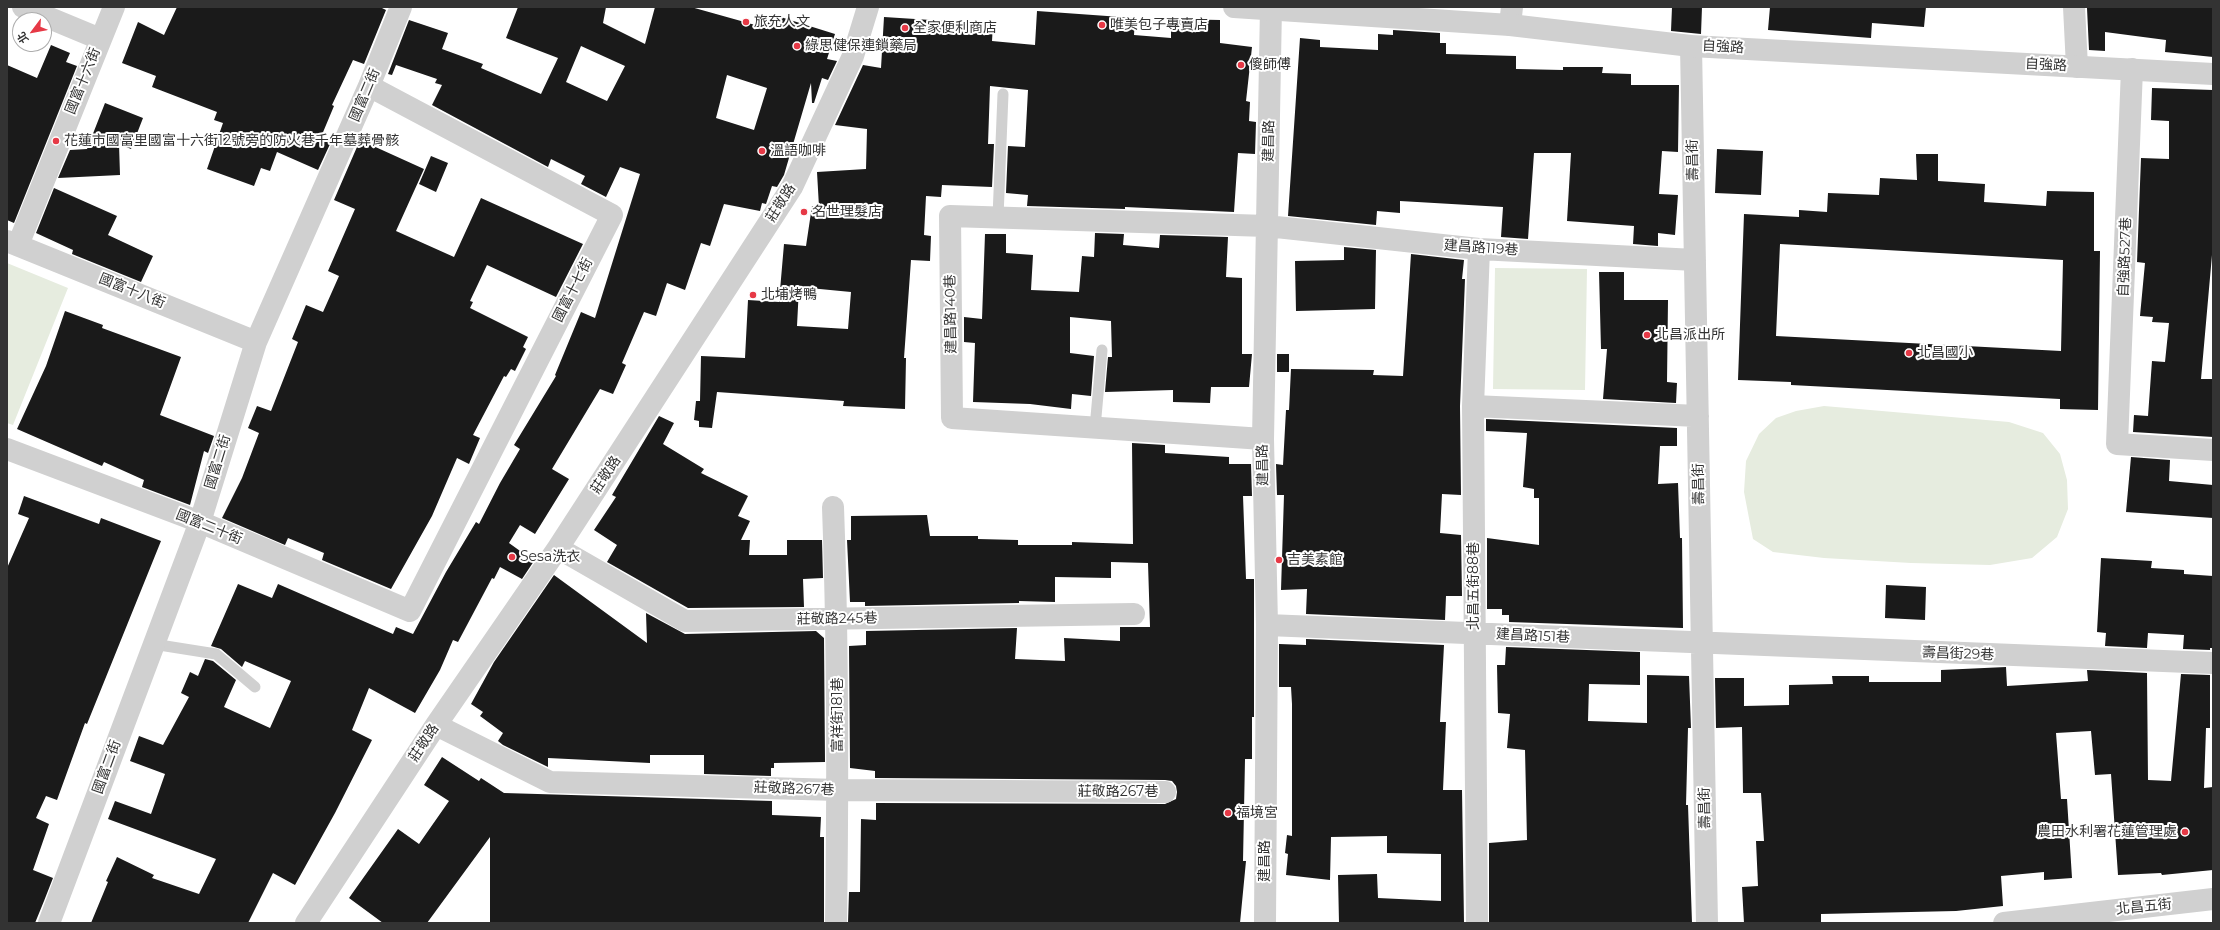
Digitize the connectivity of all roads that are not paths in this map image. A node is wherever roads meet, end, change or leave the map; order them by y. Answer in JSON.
{"nodes":[{"id":1,"x":23,"y":7,"type":"edge"},
{"id":2,"x":114,"y":7,"type":"edge"},
{"id":3,"x":401,"y":7,"type":"edge"},
{"id":4,"x":868,"y":7,"type":"edge"},
{"id":5,"x":1234,"y":7,"type":"edge"},
{"id":6,"x":2074,"y":7,"type":"edge"},
{"id":7,"x":1271,"y":9,"type":"edge"},
{"id":8,"x":1511,"y":16,"type":"edge"},
{"id":9,"x":100,"y":38,"type":"junction"},
{"id":10,"x":1691,"y":46,"type":"junction"},
{"id":11,"x":2077,"y":67,"type":"junction"},
{"id":12,"x":2132,"y":69,"type":"junction"},
{"id":13,"x":2213,"y":74,"type":"edge"},
{"id":14,"x":369,"y":86,"type":"junction"},
{"id":15,"x":1003,"y":94,"type":"dead end"},
{"id":16,"x":998,"y":217,"type":"junction"},
{"id":17,"x":1267,"y":226,"type":"junction"},
{"id":18,"x":12,"y":243,"type":"edge"},
{"id":19,"x":1479,"y":249,"type":"junction"},
{"id":20,"x":1695,"y":260,"type":"junction"},
{"id":21,"x":256,"y":342,"type":"junction"},
{"id":22,"x":1102,"y":350,"type":"dead end"},
{"id":23,"x":1473,"y":406,"type":"junction"},
{"id":24,"x":1698,"y":416,"type":"junction"},
{"id":25,"x":1095,"y":428,"type":"junction"},
{"id":26,"x":1263,"y":439,"type":"junction"},
{"id":27,"x":7,"y":450,"type":"edge"},
{"id":28,"x":2213,"y":450,"type":"edge"},
{"id":29,"x":833,"y":507,"type":"dead end"},
{"id":30,"x":200,"y":522,"type":"junction"},
{"id":31,"x":558,"y":548,"type":"junction"},
{"id":32,"x":410,"y":611,"type":"joint"},
{"id":33,"x":1134,"y":614,"type":"dead end"},
{"id":34,"x":837,"y":619,"type":"junction"},
{"id":35,"x":1267,"y":625,"type":"junction"},
{"id":36,"x":1474,"y":634,"type":"junction"},
{"id":37,"x":153,"y":644,"type":"junction"},
{"id":38,"x":1702,"y":644,"type":"junction"},
{"id":39,"x":2213,"y":663,"type":"edge"},
{"id":40,"x":255,"y":687,"type":"dead end"},
{"id":41,"x":436,"y":725,"type":"junction"},
{"id":42,"x":838,"y":790,"type":"junction"},
{"id":43,"x":1165,"y":792,"type":"dead end"},
{"id":44,"x":2213,"y":900,"type":"edge"},
{"id":45,"x":49,"y":923,"type":"edge"},
{"id":46,"x":306,"y":923,"type":"edge"},
{"id":47,"x":836,"y":923,"type":"edge"},
{"id":48,"x":1265,"y":923,"type":"edge"},
{"id":49,"x":1477,"y":923,"type":"edge"},
{"id":50,"x":1707,"y":923,"type":"edge"},
{"id":51,"x":2004,"y":923,"type":"edge"}],
"edges":[{"from":1,"to":9,"type":"street"},
{"from":2,"to":9,"type":"street","name":"國富十六街"},
{"from":3,"to":14,"type":"street","name":"國富二街"},
{"from":4,"to":31,"type":"street","name":"莊敬路"},
{"from":5,"to":7,"type":"street","name":"自強路"},
{"from":6,"to":11,"type":"street"},
{"from":7,"to":8,"type":"street","name":"自強路"},
{"from":7,"to":17,"type":"street","name":"建昌路"},
{"from":8,"to":10,"type":"street","name":"自強路"},
{"from":9,"to":18,"type":"street","name":"國富十六街"},
{"from":10,"to":11,"type":"street","name":"自強路"},
{"from":10,"to":20,"type":"street","name":"壽昌街"},
{"from":11,"to":12,"type":"street","name":"自強路"},
{"from":12,"to":13,"type":"street","name":"自強路"},
{"from":12,"to":28,"type":"street","name":"自強路527巷"},
{"from":14,"to":21,"type":"street","name":"國富二街"},
{"from":14,"to":32,"type":"street","name":"國富十七街"},
{"from":15,"to":16,"type":"lane"},
{"from":16,"to":17,"type":"street","name":"建昌路140巷"},
{"from":16,"to":25,"type":"street","name":"建昌路140巷"},
{"from":17,"to":19,"type":"street","name":"建昌路119巷"},
{"from":17,"to":26,"type":"street","name":"建昌路"},
{"from":18,"to":21,"type":"street","name":"國富十八街"},
{"from":19,"to":20,"type":"street","name":"建昌路119巷"},
{"from":19,"to":23,"type":"street","name":"北昌五街88巷"},
{"from":20,"to":24,"type":"street","name":"壽昌街"},
{"from":21,"to":30,"type":"street","name":"國富二街"},
{"from":22,"to":25,"type":"lane"},
{"from":23,"to":24,"type":"street"},
{"from":23,"to":36,"type":"street","name":"北昌五街88巷"},
{"from":24,"to":38,"type":"street","name":"壽昌街"},
{"from":25,"to":26,"type":"street","name":"建昌路140巷"},
{"from":26,"to":35,"type":"street","name":"建昌路"},
{"from":27,"to":30,"type":"street","name":"國富二十街"},
{"from":29,"to":34,"type":"street","name":"富祥街181巷"},
{"from":30,"to":32,"type":"street","name":"國富二十街"},
{"from":30,"to":37,"type":"street","name":"國富二街"},
{"from":31,"to":34,"type":"street","name":"莊敬路245巷"},
{"from":31,"to":41,"type":"street","name":"莊敬路"},
{"from":33,"to":34,"type":"street","name":"莊敬路245巷"},
{"from":34,"to":42,"type":"street","name":"富祥街181巷"},
{"from":35,"to":36,"type":"street","name":"建昌路151巷"},
{"from":35,"to":48,"type":"street","name":"建昌路"},
{"from":36,"to":38,"type":"street","name":"建昌路151巷"},
{"from":36,"to":49,"type":"street","name":"北昌五街88巷"},
{"from":37,"to":40,"type":"lane"},
{"from":37,"to":45,"type":"street","name":"國富二街"},
{"from":38,"to":39,"type":"street","name":"壽昌街29巷"},
{"from":38,"to":50,"type":"street","name":"壽昌街"},
{"from":41,"to":42,"type":"street","name":"莊敬路267巷"},
{"from":41,"to":46,"type":"street","name":"莊敬路"},
{"from":42,"to":43,"type":"street","name":"莊敬路267巷"},
{"from":42,"to":47,"type":"street","name":"富祥街181巷"},
{"from":44,"to":51,"type":"street","name":"北昌五街"}]}
